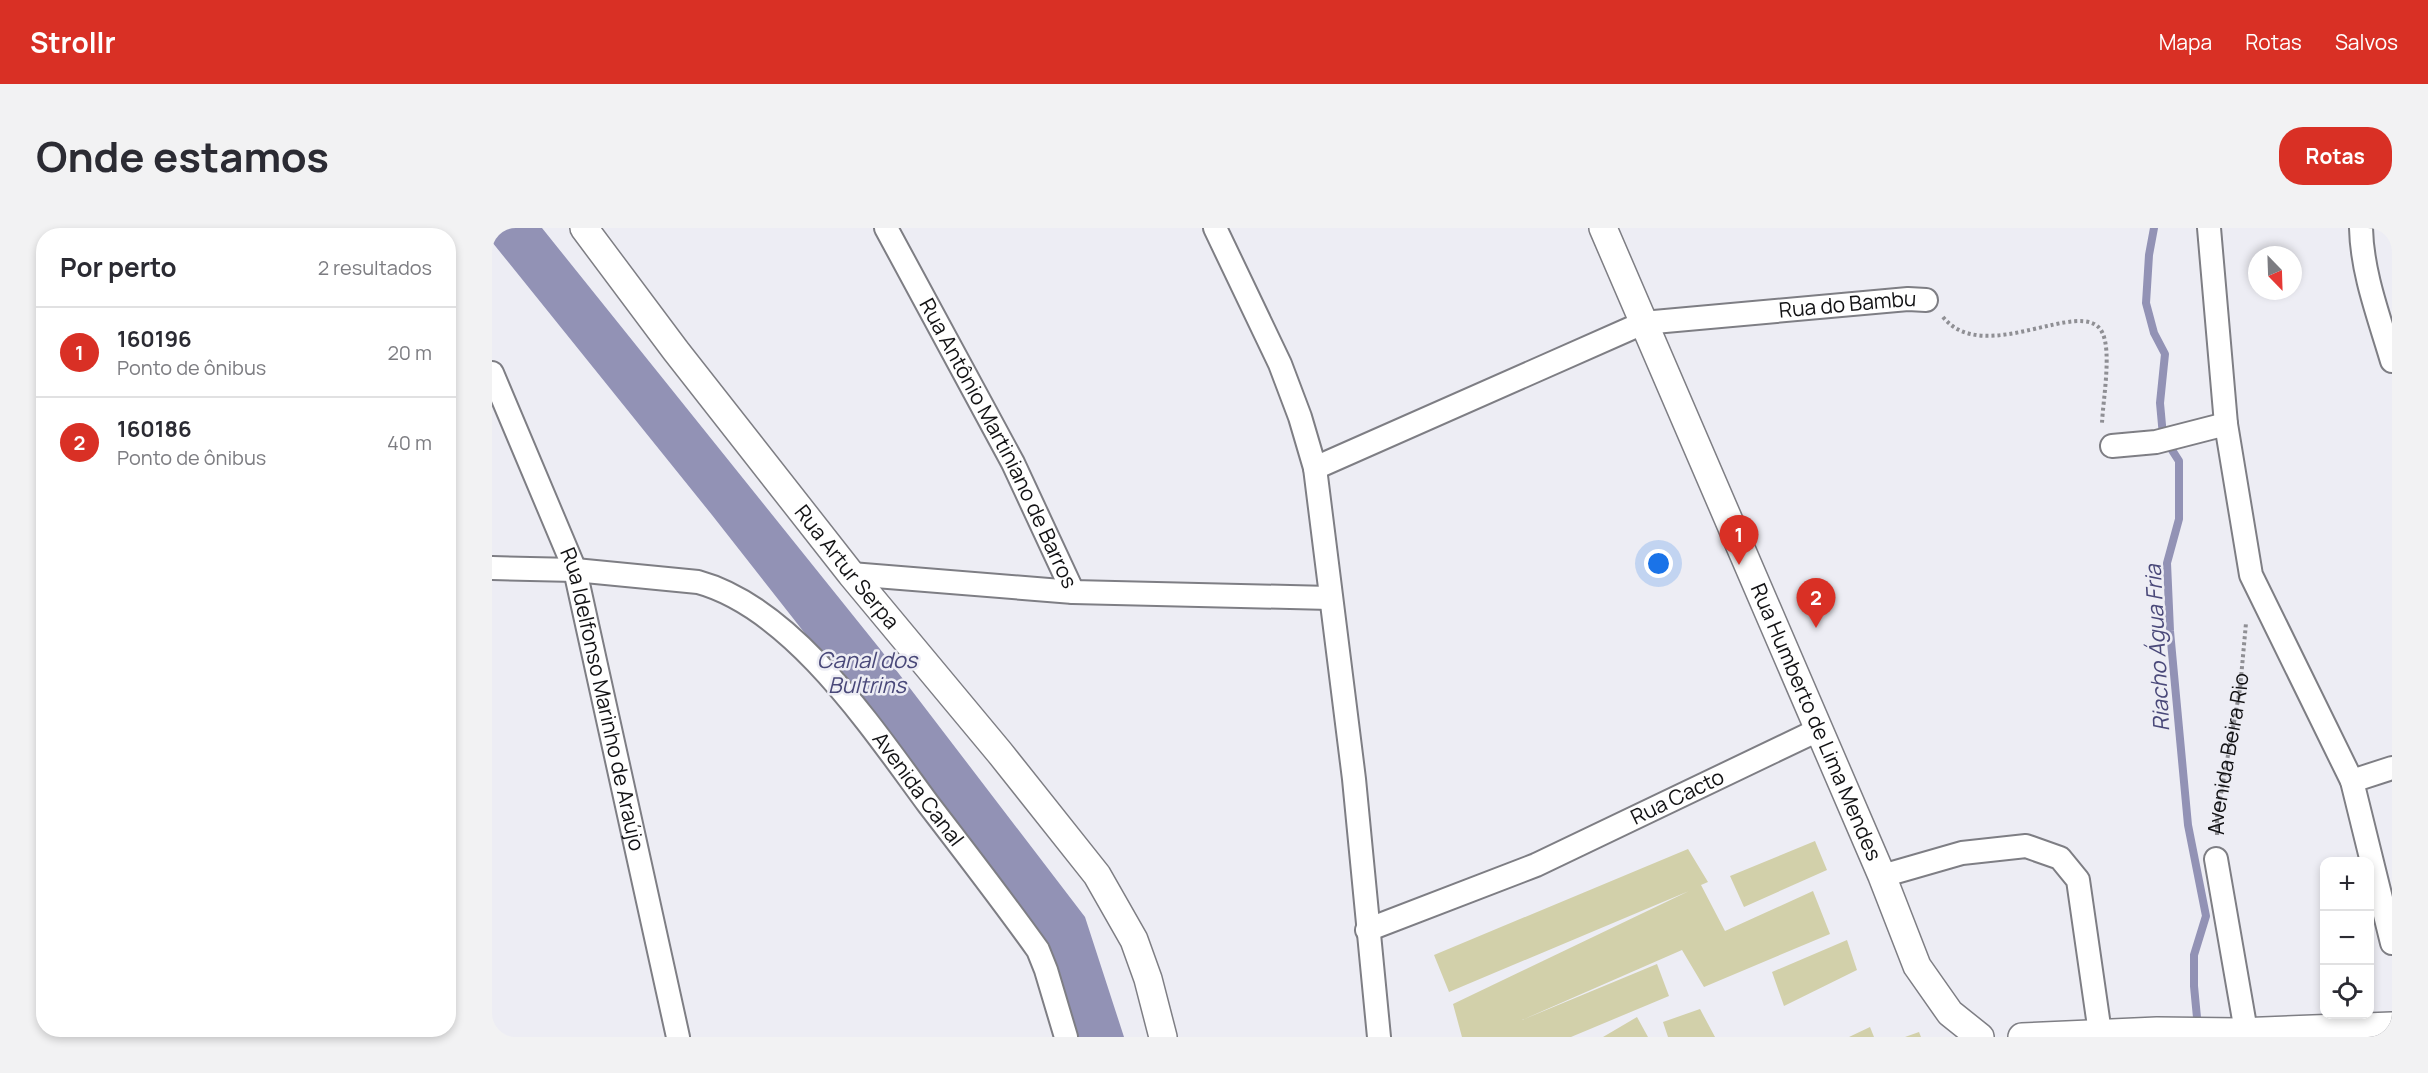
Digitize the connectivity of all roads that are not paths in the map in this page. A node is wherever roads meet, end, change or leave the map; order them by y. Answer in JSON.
{"nodes":[{"id":1,"x":584,"y":228,"type":"edge"},
{"id":2,"x":886,"y":228,"type":"edge"},
{"id":3,"x":1215,"y":228,"type":"edge"},
{"id":4,"x":1602,"y":228,"type":"edge"},
{"id":5,"x":2209,"y":228,"type":"edge"},
{"id":6,"x":2361,"y":228,"type":"edge"},
{"id":7,"x":1926,"y":300,"type":"road end"},
{"id":8,"x":1643,"y":323,"type":"junction"},
{"id":9,"x":2392,"y":361,"type":"edge"},
{"id":10,"x":492,"y":373,"type":"edge"},
{"id":11,"x":2226,"y":424,"type":"junction"},
{"id":12,"x":2112,"y":446,"type":"road end"},
{"id":13,"x":1315,"y":468,"type":"junction"},
{"id":14,"x":492,"y":568,"type":"edge"},
{"id":15,"x":575,"y":570,"type":"junction"},
{"id":16,"x":851,"y":574,"type":"junction"},
{"id":17,"x":1073,"y":592,"type":"junction"},
{"id":18,"x":1330,"y":598,"type":"junction"},
{"id":19,"x":1818,"y":730,"type":"junction"},
{"id":20,"x":2392,"y":768,"type":"edge"},
{"id":21,"x":2352,"y":781,"type":"junction"},
{"id":22,"x":2216,"y":860,"type":"road end"},
{"id":23,"x":1882,"y":876,"type":"junction"},
{"id":24,"x":1367,"y":930,"type":"junction"},
{"id":25,"x":2392,"y":943,"type":"edge"},
{"id":26,"x":2392,"y":1026,"type":"edge"},
{"id":27,"x":2100,"y":1033,"type":"junction"},
{"id":28,"x":2244,"y":1034,"type":"edge"},
{"id":29,"x":678,"y":1037,"type":"edge"},
{"id":30,"x":1066,"y":1037,"type":"edge"},
{"id":31,"x":1163,"y":1037,"type":"edge"},
{"id":32,"x":1379,"y":1037,"type":"edge"},
{"id":33,"x":1980,"y":1037,"type":"edge"},
{"id":34,"x":2022,"y":1037,"type":"edge"}],
"edges":[{"from":1,"to":16,"type":"street","name":"Rua Artur Serpa"},
{"from":2,"to":17,"type":"street","name":"Rua Antônio Martiniano de Barros"},
{"from":3,"to":13,"type":"street"},
{"from":4,"to":8,"type":"street","name":"Rua Humberto de Lima Mendes"},
{"from":5,"to":11,"type":"street"},
{"from":6,"to":9,"type":"street"},
{"from":7,"to":8,"type":"street","name":"Rua do Bambu"},
{"from":8,"to":13,"type":"street","name":"Rua do Bambu"},
{"from":8,"to":19,"type":"street","name":"Rua Humberto de Lima Mendes"},
{"from":10,"to":15,"type":"street","name":"Rua Idelfonso Marinho de Araújo"},
{"from":11,"to":12,"type":"street"},
{"from":11,"to":21,"type":"street"},
{"from":13,"to":18,"type":"street"},
{"from":14,"to":15,"type":"street","name":"Avenida Canal"},
{"from":15,"to":29,"type":"street","name":"Rua Idelfonso Marinho de Araújo"},
{"from":15,"to":30,"type":"street","name":"Avenida Canal"},
{"from":16,"to":17,"type":"street"},
{"from":16,"to":31,"type":"street","name":"Rua Artur Serpa"},
{"from":17,"to":18,"type":"street","name":"Rua Antônio Martiniano de Barros"},
{"from":18,"to":24,"type":"street"},
{"from":19,"to":23,"type":"street","name":"Rua Humberto de Lima Mendes"},
{"from":19,"to":24,"type":"street","name":"Rua Cacto"},
{"from":20,"to":21,"type":"street"},
{"from":21,"to":25,"type":"street"},
{"from":22,"to":28,"type":"street","name":"Avenida Beira Rio"},
{"from":23,"to":27,"type":"street"},
{"from":23,"to":33,"type":"street","name":"Rua Humberto de Lima Mendes"},
{"from":24,"to":32,"type":"street"},
{"from":26,"to":28,"type":"street"},
{"from":27,"to":28,"type":"street"},
{"from":27,"to":34,"type":"street"}]}
